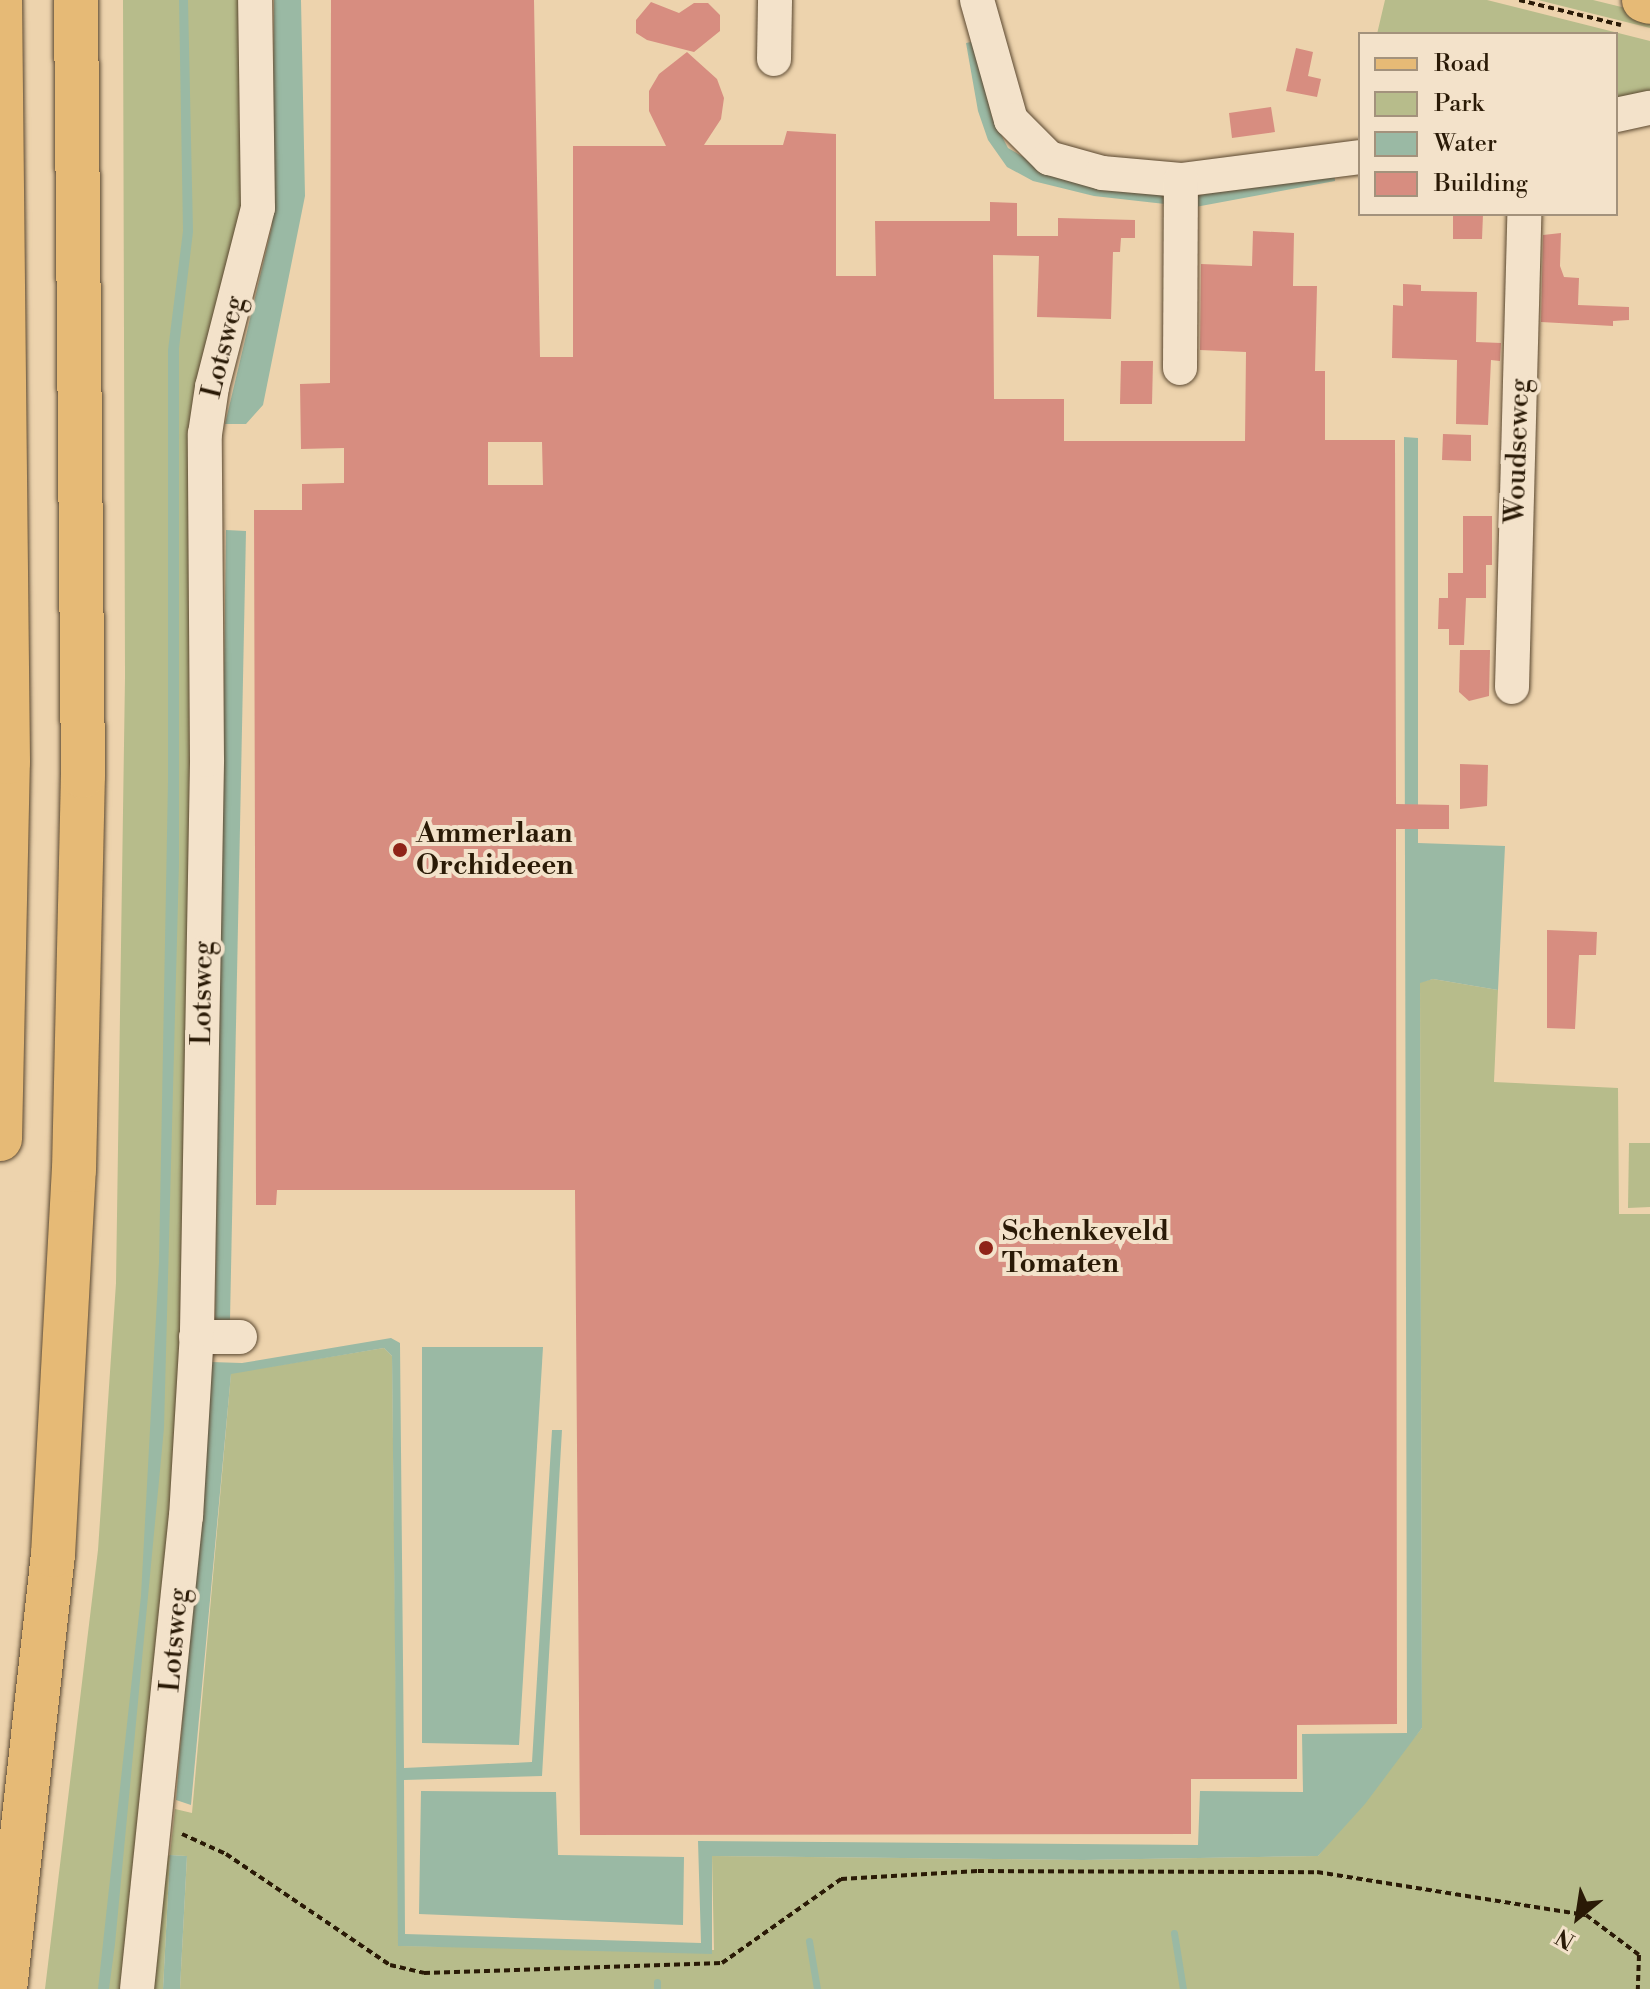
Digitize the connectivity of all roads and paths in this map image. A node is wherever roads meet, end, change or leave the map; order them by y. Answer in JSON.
{"nodes":[{"id":1,"x":0,"y":0,"type":"edge"},
{"id":2,"x":76,"y":0,"type":"edge"},
{"id":3,"x":255,"y":0,"type":"edge"},
{"id":4,"x":775,"y":0,"type":"edge"},
{"id":5,"x":977,"y":0,"type":"edge"},
{"id":6,"x":1519,"y":0,"type":"edge"},
{"id":7,"x":1643,"y":10,"type":"edge"},
{"id":8,"x":774,"y":59,"type":"dead end"},
{"id":9,"x":1650,"y":108,"type":"edge"},
{"id":10,"x":1618,"y":115,"type":"edge"},
{"id":11,"x":1358,"y":157,"type":"edge"},
{"id":12,"x":1181,"y":180,"type":"junction"},
{"id":13,"x":1524,"y":216,"type":"edge"},
{"id":14,"x":1180,"y":368,"type":"dead end"},
{"id":15,"x":1512,"y":687,"type":"dead end"},
{"id":16,"x":0,"y":1139,"type":"edge"},
{"id":17,"x":196,"y":1337,"type":"junction"},
{"id":18,"x":240,"y":1337,"type":"dead end"},
{"id":19,"x":157,"y":1823,"type":"junction"},
{"id":20,"x":5,"y":1989,"type":"edge"},
{"id":21,"x":137,"y":1989,"type":"edge"},
{"id":22,"x":1638,"y":1989,"type":"edge"}],
"edges":[{"from":1,"to":16,"type":"highway"},
{"from":2,"to":20,"type":"highway"},
{"from":3,"to":17,"type":"street","name":"Lotsweg"},
{"from":4,"to":8,"type":"street"},
{"from":5,"to":12,"type":"street"},
{"from":6,"to":7,"type":"path"},
{"from":9,"to":10,"type":"street"},
{"from":11,"to":12,"type":"street"},
{"from":12,"to":14,"type":"street"},
{"from":13,"to":15,"type":"street","name":"Woudseweg"},
{"from":17,"to":18,"type":"street"},
{"from":17,"to":19,"type":"street","name":"Lotsweg"},
{"from":19,"to":21,"type":"street","name":"Lotsweg"},
{"from":19,"to":22,"type":"path"}]}
